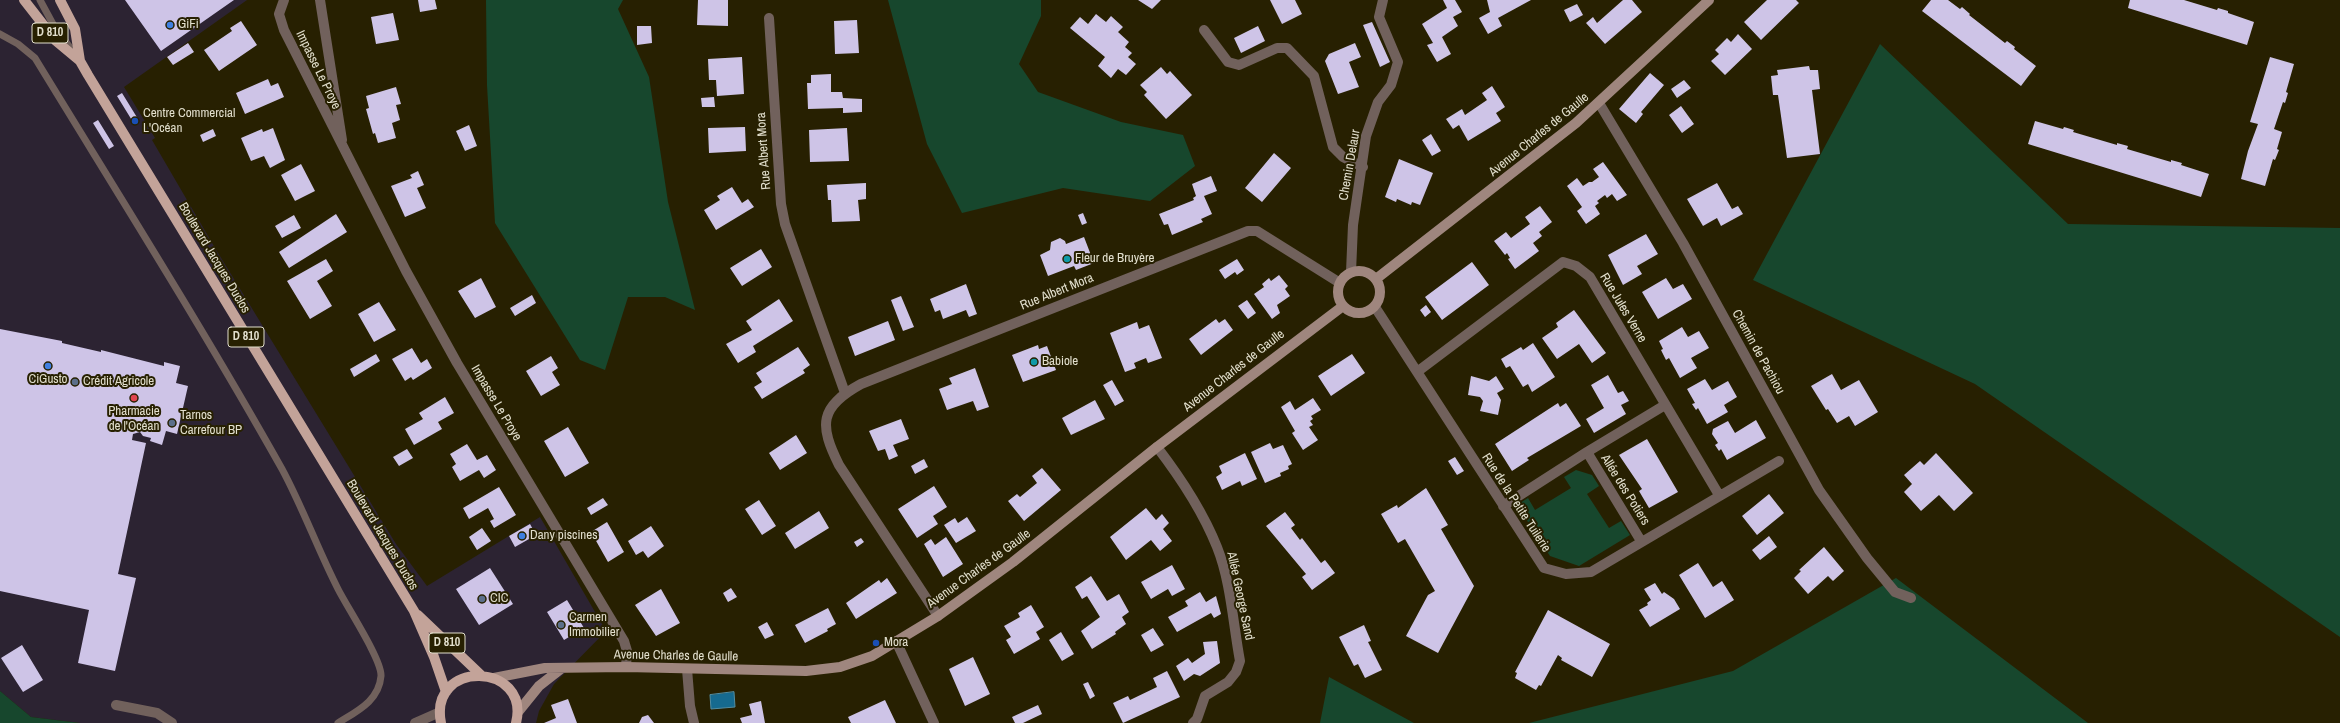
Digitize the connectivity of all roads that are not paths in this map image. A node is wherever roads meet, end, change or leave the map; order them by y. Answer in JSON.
{"nodes":[{"id":1,"x":24,"y":0,"type":"edge"},
{"id":2,"x":40,"y":0,"type":"edge"},
{"id":3,"x":60,"y":0,"type":"edge"},
{"id":4,"x":284,"y":0,"type":"edge"},
{"id":5,"x":320,"y":0,"type":"edge"},
{"id":6,"x":1383,"y":0,"type":"edge"},
{"id":7,"x":1709,"y":0,"type":"edge"},
{"id":8,"x":769,"y":18,"type":"dead end"},
{"id":9,"x":1204,"y":30,"type":"dead end"},
{"id":10,"x":0,"y":34,"type":"edge"},
{"id":11,"x":80,"y":61,"type":"junction"},
{"id":12,"x":1599,"y":103,"type":"junction"},
{"id":13,"x":344,"y":150,"type":"junction"},
{"id":14,"x":1362,"y":167,"type":"junction"},
{"id":15,"x":1352,"y":272,"type":"junction"},
{"id":16,"x":1376,"y":279,"type":"junction"},
{"id":17,"x":1340,"y":283,"type":"junction"},
{"id":18,"x":1342,"y":306,"type":"junction"},
{"id":19,"x":1375,"y":307,"type":"junction"},
{"id":20,"x":1417,"y":372,"type":"junction"},
{"id":21,"x":845,"y":393,"type":"junction"},
{"id":22,"x":1665,"y":405,"type":"junction"},
{"id":23,"x":1157,"y":447,"type":"junction"},
{"id":24,"x":1587,"y":452,"type":"junction"},
{"id":25,"x":1779,"y":460,"type":"dead end"},
{"id":26,"x":1719,"y":495,"type":"junction"},
{"id":27,"x":1503,"y":506,"type":"junction"},
{"id":28,"x":1642,"y":541,"type":"junction"},
{"id":29,"x":1911,"y":598,"type":"dead end"},
{"id":30,"x":414,"y":611,"type":"junction"},
{"id":31,"x":938,"y":616,"type":"junction"},
{"id":32,"x":896,"y":641,"type":"junction"},
{"id":33,"x":626,"y":667,"type":"junction"},
{"id":34,"x":562,"y":668,"type":"junction"},
{"id":35,"x":687,"y":669,"type":"junction"},
{"id":36,"x":481,"y":675,"type":"junction"},
{"id":37,"x":494,"y":678,"type":"junction"},
{"id":38,"x":446,"y":692,"type":"junction"},
{"id":39,"x":116,"y":705,"type":"dead end"},
{"id":40,"x":440,"y":712,"type":"junction"},
{"id":41,"x":518,"y":712,"type":"junction"},
{"id":42,"x":172,"y":723,"type":"edge"},
{"id":43,"x":338,"y":723,"type":"edge"},
{"id":44,"x":415,"y":723,"type":"edge"},
{"id":45,"x":441,"y":723,"type":"edge"},
{"id":46,"x":516,"y":723,"type":"edge"},
{"id":47,"x":694,"y":723,"type":"edge"},
{"id":48,"x":934,"y":723,"type":"edge"},
{"id":49,"x":1193,"y":723,"type":"edge"}],
"edges":[{"from":1,"to":11,"type":"main road","name":"Boulevard Jacques Duclos","number":"D 810"},
{"from":2,"to":11,"type":"lane"},
{"from":3,"to":11,"type":"main road","name":"Boulevard Jacques Duclos","number":"D 810"},
{"from":4,"to":13,"type":"street","name":"Impasse Le Proye"},
{"from":5,"to":13,"type":"street","name":"Impasse Le Proye"},
{"from":6,"to":14,"type":"street","name":"Chemin Delaur"},
{"from":7,"to":12,"type":"street","name":"Avenue Charles de Gaulle"},
{"from":8,"to":21,"type":"street","name":"Rue Albert Mora"},
{"from":9,"to":14,"type":"street"},
{"from":10,"to":43,"type":"lane"},
{"from":11,"to":30,"type":"main road","name":"Boulevard Jacques Duclos","number":"D 810"},
{"from":12,"to":16,"type":"street","name":"Avenue Charles de Gaulle"},
{"from":12,"to":29,"type":"street","name":"Chemin de Pachiou"},
{"from":13,"to":33,"type":"street","name":"Impasse Le Proye"},
{"from":14,"to":15,"type":"street","name":"Chemin Delaur"},
{"from":15,"to":16,"type":"street"},
{"from":15,"to":17,"type":"street"},
{"from":16,"to":19,"type":"street"},
{"from":17,"to":18,"type":"street"},
{"from":17,"to":21,"type":"street","name":"Rue Albert Mora"},
{"from":18,"to":19,"type":"street"},
{"from":18,"to":23,"type":"street","name":"Avenue Charles de Gaulle"},
{"from":19,"to":20,"type":"street","name":"Rue de la Petite Tuilerie"},
{"from":20,"to":22,"type":"street","name":"Rue Jules Verne"},
{"from":20,"to":27,"type":"street","name":"Rue de la Petite Tuilerie"},
{"from":21,"to":31,"type":"street","name":"Rue Albert Mora"},
{"from":22,"to":24,"type":"street","name":"Allée des Potiers"},
{"from":22,"to":26,"type":"street","name":"Rue Jules Verne"},
{"from":23,"to":31,"type":"street","name":"Avenue Charles de Gaulle"},
{"from":23,"to":49,"type":"street","name":"Allée George Sand"},
{"from":24,"to":27,"type":"street","name":"Allée des Potiers"},
{"from":24,"to":28,"type":"street","name":"Allée des Potiers"},
{"from":25,"to":26,"type":"street","name":"Rue de la Petite Tuilerie"},
{"from":26,"to":28,"type":"street","name":"Rue de la Petite Tuilerie"},
{"from":27,"to":28,"type":"street","name":"Rue de la Petite Tuilerie"},
{"from":30,"to":36,"type":"main road","name":"Boulevard Jacques Duclos","number":"D 810"},
{"from":30,"to":38,"type":"main road","name":"Boulevard Jacques Duclos","number":"D 810"},
{"from":31,"to":32,"type":"street","name":"Avenue Charles de Gaulle"},
{"from":32,"to":35,"type":"street","name":"Avenue Charles de Gaulle"},
{"from":32,"to":48,"type":"street"},
{"from":33,"to":34,"type":"street","name":"Avenue Charles de Gaulle"},
{"from":33,"to":35,"type":"street","name":"Avenue Charles de Gaulle"},
{"from":34,"to":37,"type":"street","name":"Avenue Charles de Gaulle"},
{"from":34,"to":41,"type":"street"},
{"from":35,"to":47,"type":"street"},
{"from":36,"to":37,"type":"main road"},
{"from":36,"to":38,"type":"main road"},
{"from":37,"to":41,"type":"main road"},
{"from":38,"to":40,"type":"main road"},
{"from":39,"to":42,"type":"street"},
{"from":40,"to":44,"type":"street"},
{"from":40,"to":45,"type":"main road"},
{"from":41,"to":46,"type":"main road"}]}
